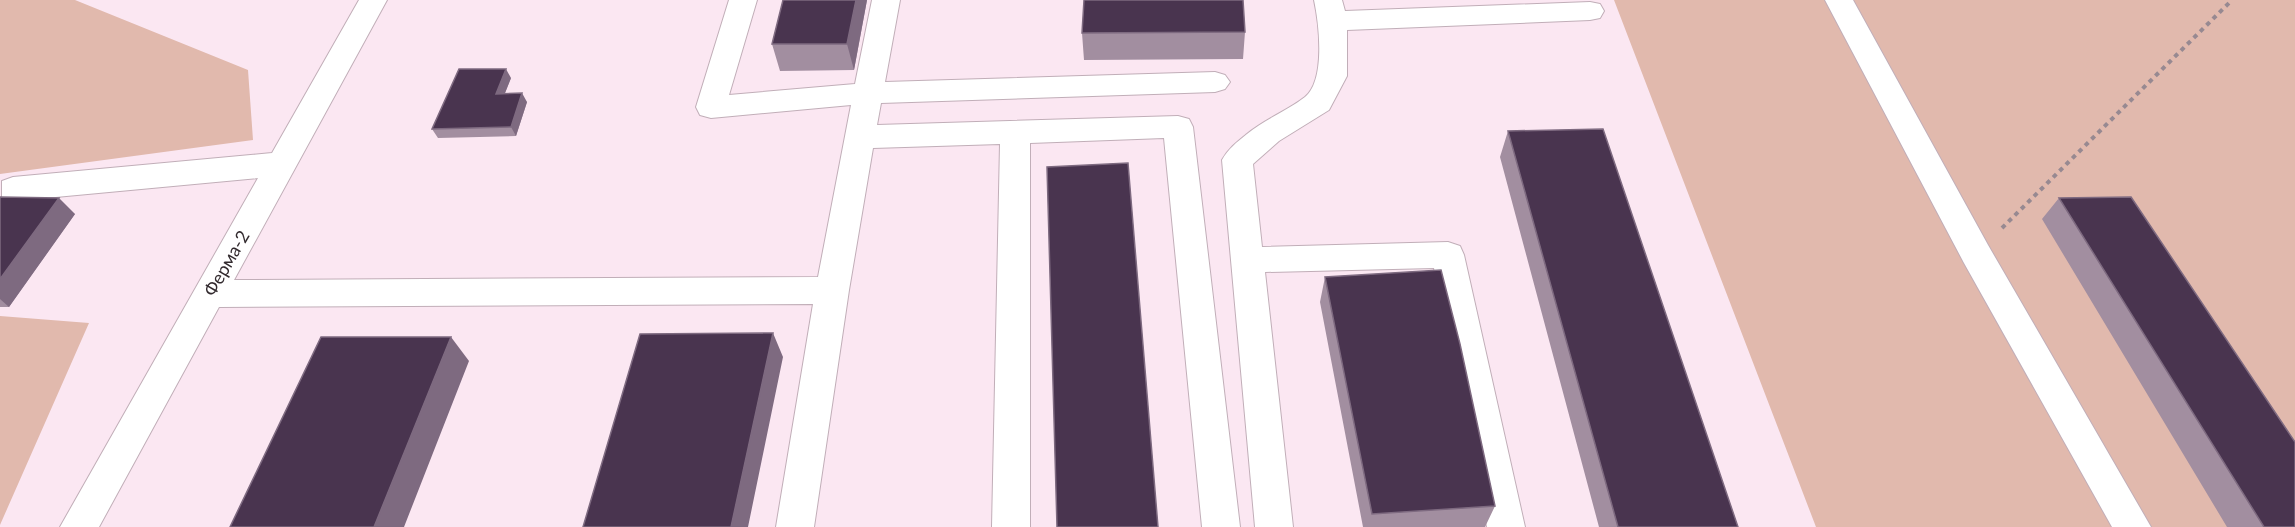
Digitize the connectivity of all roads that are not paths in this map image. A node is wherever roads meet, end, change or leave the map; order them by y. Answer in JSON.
{"nodes":[{"id":1,"x":373,"y":0,"type":"edge"},
{"id":2,"x":743,"y":0,"type":"edge"},
{"id":3,"x":886,"y":0,"type":"edge"},
{"id":4,"x":1839,"y":0,"type":"edge"},
{"id":5,"x":1330,"y":10,"type":"edge"},
{"id":6,"x":1590,"y":11,"type":"dead end"},
{"id":7,"x":1215,"y":82,"type":"dead end"},
{"id":8,"x":868,"y":93,"type":"junction"},
{"id":9,"x":1015,"y":132,"type":"junction"},
{"id":10,"x":860,"y":137,"type":"junction"},
{"id":11,"x":282,"y":165,"type":"junction"},
{"id":12,"x":13,"y":189,"type":"dead end"},
{"id":13,"x":1246,"y":260,"type":"junction"},
{"id":14,"x":832,"y":290,"type":"junction"},
{"id":15,"x":208,"y":294,"type":"junction"},
{"id":16,"x":79,"y":527,"type":"edge"},
{"id":17,"x":795,"y":527,"type":"edge"},
{"id":18,"x":1011,"y":527,"type":"edge"},
{"id":19,"x":1221,"y":527,"type":"edge"},
{"id":20,"x":1274,"y":527,"type":"edge"},
{"id":21,"x":1506,"y":527,"type":"edge"},
{"id":22,"x":2132,"y":527,"type":"edge"}],
"edges":[{"from":1,"to":11,"type":"street","name":"Ферма-2"},
{"from":2,"to":8,"type":"street"},
{"from":3,"to":8,"type":"street"},
{"from":4,"to":22,"type":"street"},
{"from":5,"to":6,"type":"street"},
{"from":5,"to":13,"type":"street"},
{"from":7,"to":8,"type":"street"},
{"from":8,"to":10,"type":"street"},
{"from":9,"to":10,"type":"street"},
{"from":9,"to":18,"type":"street"},
{"from":9,"to":19,"type":"street"},
{"from":10,"to":14,"type":"street"},
{"from":11,"to":12,"type":"street"},
{"from":11,"to":15,"type":"street","name":"Ферма-2"},
{"from":13,"to":20,"type":"street"},
{"from":13,"to":21,"type":"street"},
{"from":14,"to":15,"type":"street"},
{"from":14,"to":17,"type":"street"},
{"from":15,"to":16,"type":"street","name":"Ферма-2"}]}
